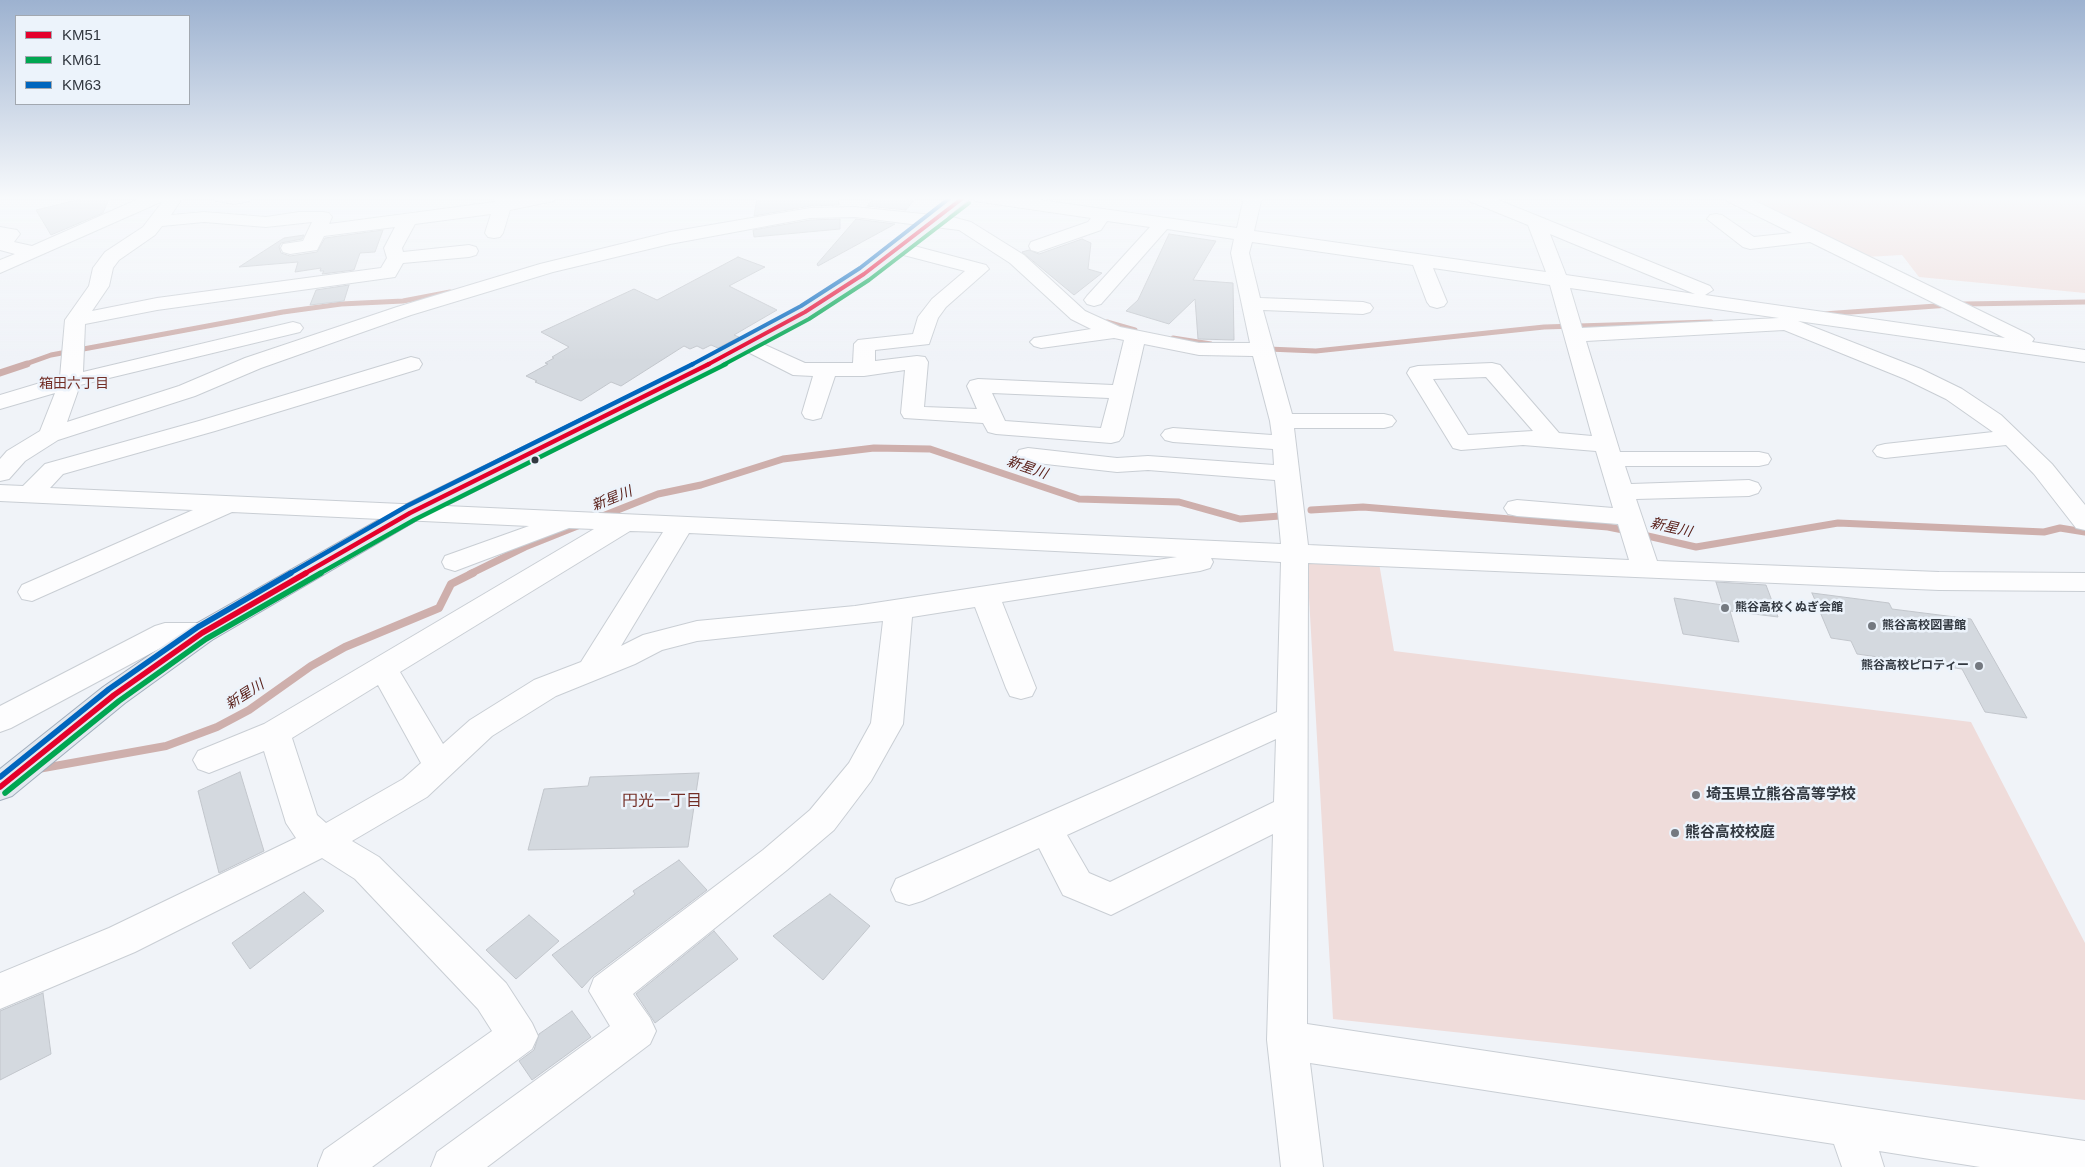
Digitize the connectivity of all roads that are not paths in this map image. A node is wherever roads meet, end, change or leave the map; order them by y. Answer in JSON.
{"nodes":[{"id":1,"x":119,"y":251,"type":"edge"},
{"id":2,"x":394,"y":251,"type":"edge"},
{"id":3,"x":615,"y":251,"type":"edge"},
{"id":4,"x":894,"y":251,"type":"edge"},
{"id":5,"x":912,"y":251,"type":"edge"},
{"id":6,"x":1006,"y":251,"type":"edge"},
{"id":7,"x":1137,"y":251,"type":"edge"},
{"id":8,"x":1240,"y":251,"type":"edge"},
{"id":9,"x":1356,"y":251,"type":"edge"},
{"id":10,"x":1554,"y":251,"type":"edge"},
{"id":11,"x":1616,"y":251,"type":"edge"},
{"id":12,"x":1842,"y":251,"type":"edge"},
{"id":13,"x":34,"y":252,"type":"edge"},
{"id":14,"x":469,"y":252,"type":"dead end"},
{"id":15,"x":396,"y":258,"type":"junction"},
{"id":16,"x":1421,"y":261,"type":"junction"},
{"id":17,"x":0,"y":267,"type":"edge"},
{"id":18,"x":1558,"y":280,"type":"junction"},
{"id":19,"x":1094,"y":300,"type":"dead end"},
{"id":20,"x":1437,"y":302,"type":"dead end"},
{"id":21,"x":1253,"y":304,"type":"junction"},
{"id":22,"x":1363,"y":308,"type":"dead end"},
{"id":23,"x":1751,"y":310,"type":"junction"},
{"id":24,"x":75,"y":320,"type":"junction"},
{"id":25,"x":1790,"y":321,"type":"junction"},
{"id":26,"x":293,"y":328,"type":"dead end"},
{"id":27,"x":1572,"y":330,"type":"junction"},
{"id":28,"x":1124,"y":335,"type":"junction"},
{"id":29,"x":1041,"y":342,"type":"dead end"},
{"id":30,"x":748,"y":344,"type":"junction"},
{"id":31,"x":1262,"y":350,"type":"junction"},
{"id":32,"x":2046,"y":350,"type":"junction"},
{"id":33,"x":2085,"y":356,"type":"edge"},
{"id":34,"x":410,"y":364,"type":"dead end"},
{"id":35,"x":864,"y":369,"type":"junction"},
{"id":36,"x":2085,"y":369,"type":"edge"},
{"id":37,"x":826,"y":370,"type":"junction"},
{"id":38,"x":71,"y":381,"type":"junction"},
{"id":39,"x":1122,"y":392,"type":"junction"},
{"id":40,"x":177,"y":394,"type":"junction"},
{"id":41,"x":0,"y":402,"type":"edge"},
{"id":42,"x":813,"y":413,"type":"dead end"},
{"id":43,"x":992,"y":417,"type":"junction"},
{"id":44,"x":1384,"y":421,"type":"dead end"},
{"id":45,"x":1283,"y":432,"type":"junction"},
{"id":46,"x":184,"y":433,"type":"junction"},
{"id":47,"x":50,"y":435,"type":"junction"},
{"id":48,"x":1173,"y":435,"type":"dead end"},
{"id":49,"x":2012,"y":437,"type":"junction"},
{"id":50,"x":1552,"y":438,"type":"junction"},
{"id":51,"x":1885,"y":451,"type":"dead end"},
{"id":52,"x":1609,"y":452,"type":"junction"},
{"id":53,"x":1028,"y":456,"type":"dead end"},
{"id":54,"x":1759,"y":459,"type":"dead end"},
{"id":55,"x":1287,"y":473,"type":"junction"},
{"id":56,"x":0,"y":474,"type":"edge"},
{"id":57,"x":1748,"y":488,"type":"dead end"},
{"id":58,"x":1622,"y":492,"type":"junction"},
{"id":59,"x":0,"y":493,"type":"edge"},
{"id":60,"x":30,"y":494,"type":"junction"},
{"id":61,"x":230,"y":503,"type":"junction"},
{"id":62,"x":1516,"y":508,"type":"dead end"},
{"id":63,"x":410,"y":513,"type":"junction"},
{"id":64,"x":571,"y":520,"type":"junction"},
{"id":65,"x":617,"y":522,"type":"junction"},
{"id":66,"x":2085,"y":522,"type":"edge"},
{"id":67,"x":680,"y":526,"type":"junction"},
{"id":68,"x":1633,"y":528,"type":"junction"},
{"id":69,"x":1280,"y":553,"type":"junction"},
{"id":70,"x":455,"y":562,"type":"dead end"},
{"id":71,"x":1646,"y":570,"type":"junction"},
{"id":72,"x":2085,"y":582,"type":"edge"},
{"id":73,"x":32,"y":592,"type":"dead end"},
{"id":74,"x":985,"y":595,"type":"junction"},
{"id":75,"x":899,"y":609,"type":"junction"},
{"id":76,"x":202,"y":633,"type":"junction"},
{"id":77,"x":383,"y":668,"type":"junction"},
{"id":78,"x":592,"y":669,"type":"junction"},
{"id":79,"x":1021,"y":688,"type":"dead end"},
{"id":80,"x":1293,"y":718,"type":"junction"},
{"id":81,"x":0,"y":720,"type":"edge"},
{"id":82,"x":275,"y":733,"type":"junction"},
{"id":83,"x":209,"y":760,"type":"dead end"},
{"id":84,"x":438,"y":766,"type":"junction"},
{"id":85,"x":0,"y":787,"type":"edge"},
{"id":86,"x":1291,"y":809,"type":"junction"},
{"id":87,"x":1046,"y":829,"type":"junction"},
{"id":88,"x":323,"y":841,"type":"junction"},
{"id":89,"x":909,"y":890,"type":"dead end"},
{"id":90,"x":0,"y":991,"type":"edge"},
{"id":91,"x":1286,"y":1040,"type":"junction"},
{"id":92,"x":1848,"y":1126,"type":"junction"},
{"id":93,"x":2085,"y":1162,"type":"edge"},
{"id":94,"x":343,"y":1166,"type":"edge"},
{"id":95,"x":452,"y":1167,"type":"edge"},
{"id":96,"x":1302,"y":1167,"type":"edge"},
{"id":97,"x":1863,"y":1167,"type":"edge"}],
"edges":[{"from":1,"to":24,"type":"street"},
{"from":2,"to":15,"type":"street"},
{"from":3,"to":40,"type":"street"},
{"from":4,"to":30,"type":"main road"},
{"from":5,"to":35,"type":"street"},
{"from":6,"to":28,"type":"street"},
{"from":7,"to":19,"type":"street"},
{"from":8,"to":21,"type":"street"},
{"from":9,"to":16,"type":"street"},
{"from":10,"to":18,"type":"street"},
{"from":11,"to":23,"type":"street"},
{"from":12,"to":32,"type":"street"},
{"from":13,"to":17,"type":"street"},
{"from":14,"to":15,"type":"street"},
{"from":15,"to":24,"type":"street"},
{"from":16,"to":18,"type":"street"},
{"from":16,"to":20,"type":"street"},
{"from":18,"to":23,"type":"street"},
{"from":18,"to":27,"type":"street"},
{"from":21,"to":22,"type":"street"},
{"from":21,"to":31,"type":"street"},
{"from":23,"to":25,"type":"street"},
{"from":24,"to":38,"type":"street"},
{"from":25,"to":27,"type":"street"},
{"from":25,"to":32,"type":"street"},
{"from":25,"to":49,"type":"street"},
{"from":26,"to":38,"type":"street"},
{"from":27,"to":52,"type":"street"},
{"from":28,"to":29,"type":"street"},
{"from":28,"to":31,"type":"street"},
{"from":28,"to":39,"type":"street"},
{"from":30,"to":37,"type":"street"},
{"from":30,"to":63,"type":"main road"},
{"from":31,"to":45,"type":"street"},
{"from":32,"to":33,"type":"street"},
{"from":32,"to":36,"type":"street"},
{"from":34,"to":46,"type":"street"},
{"from":35,"to":37,"type":"street"},
{"from":35,"to":43,"type":"street"},
{"from":37,"to":42,"type":"street"},
{"from":38,"to":41,"type":"street"},
{"from":38,"to":47,"type":"street"},
{"from":39,"to":43,"type":"street"},
{"from":39,"to":43,"type":"street"},
{"from":40,"to":46,"type":"street"},
{"from":40,"to":47,"type":"street"},
{"from":44,"to":45,"type":"street"},
{"from":45,"to":48,"type":"street"},
{"from":45,"to":55,"type":"street"},
{"from":46,"to":60,"type":"street"},
{"from":47,"to":56,"type":"street"},
{"from":49,"to":51,"type":"street"},
{"from":49,"to":66,"type":"street"},
{"from":50,"to":50,"type":"street"},
{"from":50,"to":52,"type":"street"},
{"from":52,"to":54,"type":"street"},
{"from":52,"to":58,"type":"street"},
{"from":53,"to":55,"type":"street"},
{"from":55,"to":69,"type":"street"},
{"from":57,"to":58,"type":"street"},
{"from":58,"to":68,"type":"street"},
{"from":59,"to":60,"type":"street"},
{"from":60,"to":61,"type":"street"},
{"from":61,"to":63,"type":"street"},
{"from":61,"to":73,"type":"street"},
{"from":62,"to":68,"type":"street"},
{"from":63,"to":64,"type":"street"},
{"from":63,"to":76,"type":"main road"},
{"from":64,"to":65,"type":"street"},
{"from":64,"to":70,"type":"street"},
{"from":65,"to":67,"type":"street"},
{"from":65,"to":77,"type":"street"},
{"from":67,"to":69,"type":"street"},
{"from":67,"to":78,"type":"street"},
{"from":68,"to":71,"type":"street"},
{"from":69,"to":71,"type":"street"},
{"from":69,"to":74,"type":"street"},
{"from":69,"to":80,"type":"street"},
{"from":71,"to":72,"type":"street"},
{"from":74,"to":75,"type":"street"},
{"from":74,"to":79,"type":"street"},
{"from":75,"to":78,"type":"street"},
{"from":75,"to":95,"type":"street"},
{"from":76,"to":81,"type":"street"},
{"from":76,"to":85,"type":"main road"},
{"from":77,"to":82,"type":"street"},
{"from":77,"to":84,"type":"street"},
{"from":78,"to":84,"type":"street"},
{"from":80,"to":86,"type":"street"},
{"from":80,"to":87,"type":"street"},
{"from":82,"to":83,"type":"street"},
{"from":82,"to":88,"type":"street"},
{"from":84,"to":88,"type":"street"},
{"from":86,"to":87,"type":"street"},
{"from":86,"to":91,"type":"street"},
{"from":87,"to":89,"type":"street"},
{"from":88,"to":90,"type":"street"},
{"from":88,"to":94,"type":"street"},
{"from":91,"to":92,"type":"street"},
{"from":91,"to":96,"type":"street"},
{"from":92,"to":93,"type":"street"},
{"from":92,"to":97,"type":"street"}]}
